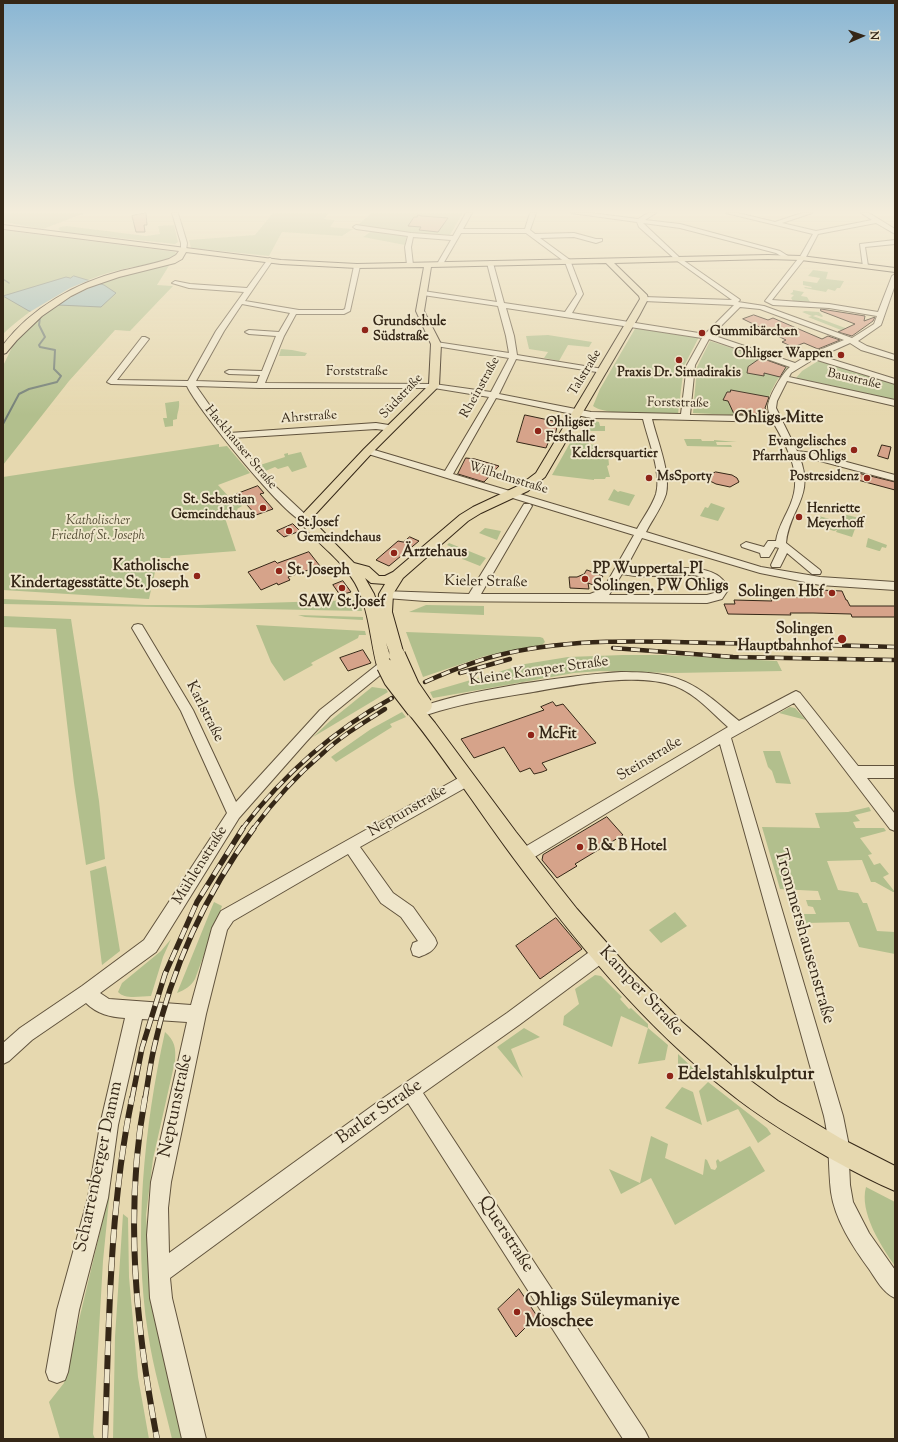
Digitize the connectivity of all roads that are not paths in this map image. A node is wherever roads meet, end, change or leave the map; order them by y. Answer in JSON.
{"nodes":[{"id":1,"x":98,"y":280,"type":"edge"},
{"id":2,"x":256,"y":280,"type":"edge"},
{"id":3,"x":354,"y":280,"type":"edge"},
{"id":4,"x":425,"y":280,"type":"edge"},
{"id":5,"x":494,"y":280,"type":"edge"},
{"id":6,"x":575,"y":280,"type":"edge"},
{"id":7,"x":628,"y":280,"type":"edge"},
{"id":8,"x":707,"y":280,"type":"edge"},
{"id":9,"x":784,"y":280,"type":"edge"},
{"id":10,"x":175,"y":283,"type":"dead end"},
{"id":11,"x":893,"y":289,"type":"edge"},
{"id":12,"x":249,"y":290,"type":"junction"},
{"id":13,"x":423,"y":293,"type":"junction"},
{"id":14,"x":644,"y":299,"type":"junction"},
{"id":15,"x":240,"y":302,"type":"junction"},
{"id":16,"x":736,"y":302,"type":"junction"},
{"id":17,"x":500,"y":304,"type":"junction"},
{"id":18,"x":294,"y":311,"type":"junction"},
{"id":19,"x":568,"y":314,"type":"junction"},
{"id":20,"x":882,"y":314,"type":"junction"},
{"id":21,"x":630,"y":324,"type":"junction"},
{"id":22,"x":250,"y":332,"type":"dead end"},
{"id":23,"x":282,"y":334,"type":"junction"},
{"id":24,"x":8,"y":336,"type":"edge"},
{"id":25,"x":707,"y":336,"type":"junction"},
{"id":26,"x":145,"y":339,"type":"dead end"},
{"id":27,"x":851,"y":341,"type":"junction"},
{"id":28,"x":436,"y":344,"type":"junction"},
{"id":29,"x":3,"y":351,"type":"edge"},
{"id":30,"x":813,"y":356,"type":"junction"},
{"id":31,"x":513,"y":357,"type":"junction"},
{"id":32,"x":895,"y":358,"type":"edge"},
{"id":33,"x":795,"y":366,"type":"junction"},
{"id":34,"x":229,"y":372,"type":"dead end"},
{"id":35,"x":603,"y":372,"type":"junction"},
{"id":36,"x":265,"y":373,"type":"junction"},
{"id":37,"x":784,"y":378,"type":"junction"},
{"id":38,"x":895,"y":382,"type":"edge"},
{"id":39,"x":191,"y":384,"type":"junction"},
{"id":40,"x":260,"y":386,"type":"junction"},
{"id":41,"x":434,"y":386,"type":"junction"},
{"id":42,"x":494,"y":395,"type":"junction"},
{"id":43,"x":895,"y":403,"type":"edge"},
{"id":44,"x":578,"y":413,"type":"junction"},
{"id":45,"x":647,"y":417,"type":"junction"},
{"id":46,"x":685,"y":418,"type":"junction"},
{"id":47,"x":776,"y":419,"type":"junction"},
{"id":48,"x":392,"y":428,"type":"junction"},
{"id":49,"x":228,"y":436,"type":"junction"},
{"id":50,"x":368,"y":451,"type":"junction"},
{"id":51,"x":794,"y":453,"type":"junction"},
{"id":52,"x":448,"y":475,"type":"junction"},
{"id":53,"x":895,"y":478,"type":"edge"},
{"id":54,"x":799,"y":492,"type":"junction"},
{"id":55,"x":512,"y":495,"type":"junction"},
{"id":56,"x":811,"y":495,"type":"dead end"},
{"id":57,"x":527,"y":506,"type":"dead end"},
{"id":58,"x":304,"y":519,"type":"junction"},
{"id":59,"x":639,"y":533,"type":"junction"},
{"id":60,"x":746,"y":546,"type":"dead end"},
{"id":61,"x":772,"y":551,"type":"junction"},
{"id":62,"x":775,"y":566,"type":"junction"},
{"id":63,"x":353,"y":567,"type":"junction"},
{"id":64,"x":619,"y":570,"type":"junction"},
{"id":65,"x":816,"y":572,"type":"dead end"},
{"id":66,"x":398,"y":575,"type":"junction"},
{"id":67,"x":855,"y":580,"type":"junction"},
{"id":68,"x":895,"y":581,"type":"edge"},
{"id":69,"x":895,"y":586,"type":"edge"},
{"id":70,"x":386,"y":594,"type":"junction"},
{"id":71,"x":367,"y":596,"type":"joint"},
{"id":72,"x":473,"y":597,"type":"junction"},
{"id":73,"x":585,"y":599,"type":"junction"},
{"id":74,"x":138,"y":628,"type":"dead end"},
{"id":75,"x":397,"y":655,"type":"junction"},
{"id":76,"x":385,"y":666,"type":"junction"},
{"id":77,"x":422,"y":708,"type":"junction"},
{"id":78,"x":730,"y":732,"type":"junction"},
{"id":79,"x":854,"y":772,"type":"junction"},
{"id":80,"x":895,"y":772,"type":"edge"},
{"id":81,"x":467,"y":780,"type":"junction"},
{"id":82,"x":234,"y":814,"type":"junction"},
{"id":83,"x":895,"y":825,"type":"edge"},
{"id":84,"x":350,"y":845,"type":"junction"},
{"id":85,"x":523,"y":856,"type":"junction"},
{"id":86,"x":419,"y":949,"type":"dead end"},
{"id":87,"x":602,"y":953,"type":"junction"},
{"id":88,"x":88,"y":992,"type":"junction"},
{"id":89,"x":136,"y":1010,"type":"junction"},
{"id":90,"x":197,"y":1014,"type":"junction"},
{"id":91,"x":4,"y":1051,"type":"edge"},
{"id":92,"x":411,"y":1091,"type":"junction"},
{"id":93,"x":839,"y":1150,"type":"junction"},
{"id":94,"x":895,"y":1180,"type":"edge"},
{"id":95,"x":159,"y":1273,"type":"junction"},
{"id":96,"x":895,"y":1287,"type":"edge"},
{"id":97,"x":57,"y":1372,"type":"dead end"},
{"id":98,"x":194,"y":1439,"type":"edge"},
{"id":99,"x":637,"y":1439,"type":"edge"}],
"edges":[{"from":1,"to":24,"type":"main road"},
{"from":2,"to":12,"type":"street"},
{"from":3,"to":18,"type":"street"},
{"from":4,"to":13,"type":"main road"},
{"from":5,"to":17,"type":"street","name":"Rheinstraße"},
{"from":6,"to":19,"type":"street"},
{"from":7,"to":14,"type":"main road"},
{"from":8,"to":16,"type":"street"},
{"from":9,"to":20,"type":"street"},
{"from":10,"to":12,"type":"street"},
{"from":11,"to":20,"type":"street"},
{"from":12,"to":15,"type":"street"},
{"from":13,"to":17,"type":"street"},
{"from":13,"to":28,"type":"main road"},
{"from":14,"to":16,"type":"street"},
{"from":14,"to":21,"type":"main road","name":"Talstraße"},
{"from":15,"to":18,"type":"street"},
{"from":15,"to":39,"type":"street"},
{"from":16,"to":25,"type":"street"},
{"from":16,"to":27,"type":"street"},
{"from":17,"to":19,"type":"street"},
{"from":17,"to":31,"type":"street","name":"Rheinstraße"},
{"from":18,"to":23,"type":"street"},
{"from":19,"to":21,"type":"street"},
{"from":20,"to":27,"type":"street"},
{"from":21,"to":25,"type":"street"},
{"from":21,"to":35,"type":"main road","name":"Talstraße"},
{"from":22,"to":23,"type":"street"},
{"from":23,"to":36,"type":"street"},
{"from":24,"to":29,"type":"main road"},
{"from":25,"to":33,"type":"street"},
{"from":25,"to":46,"type":"street"},
{"from":26,"to":39,"type":"street","name":"Forststraße"},
{"from":27,"to":30,"type":"street"},
{"from":27,"to":32,"type":"street"},
{"from":28,"to":31,"type":"street"},
{"from":28,"to":41,"type":"main road","name":"Südstraße"},
{"from":30,"to":33,"type":"street"},
{"from":30,"to":38,"type":"street"},
{"from":31,"to":35,"type":"street"},
{"from":31,"to":42,"type":"street","name":"Rheinstraße"},
{"from":33,"to":37,"type":"street"},
{"from":34,"to":36,"type":"street"},
{"from":35,"to":44,"type":"main road","name":"Talstraße"},
{"from":36,"to":40,"type":"street"},
{"from":37,"to":43,"type":"street","name":"Baustraße"},
{"from":37,"to":47,"type":"street"},
{"from":39,"to":40,"type":"street","name":"Forststraße"},
{"from":39,"to":49,"type":"street","name":"Hackhauser Straße"},
{"from":40,"to":41,"type":"street","name":"Forststraße"},
{"from":41,"to":42,"type":"street","name":"Forststraße"},
{"from":41,"to":48,"type":"main road","name":"Südstraße"},
{"from":42,"to":44,"type":"street","name":"Forststraße"},
{"from":42,"to":52,"type":"street","name":"Rheinstraße"},
{"from":44,"to":45,"type":"street","name":"Forststraße"},
{"from":44,"to":55,"type":"main road","name":"Talstraße"},
{"from":45,"to":46,"type":"street","name":"Forststraße"},
{"from":45,"to":59,"type":"street","name":"Kieler Straße"},
{"from":46,"to":47,"type":"street","name":"Forststraße"},
{"from":47,"to":51,"type":"street"},
{"from":48,"to":49,"type":"street","name":"Ahrstraße"},
{"from":48,"to":50,"type":"main road","name":"Südstraße"},
{"from":49,"to":58,"type":"street","name":"Hackhauser Straße"},
{"from":50,"to":52,"type":"street","name":"Wilhelmstraße"},
{"from":50,"to":58,"type":"main road","name":"Südstraße"},
{"from":51,"to":53,"type":"street"},
{"from":51,"to":54,"type":"street"},
{"from":52,"to":55,"type":"street","name":"Wilhelmstraße"},
{"from":54,"to":56,"type":"street"},
{"from":54,"to":61,"type":"street"},
{"from":55,"to":59,"type":"street","name":"Wilhelmstraße"},
{"from":55,"to":66,"type":"main road","name":"Talstraße"},
{"from":57,"to":72,"type":"street"},
{"from":58,"to":63,"type":"main road","name":"Hackhauser Straße"},
{"from":59,"to":62,"type":"street","name":"Wilhelmstraße"},
{"from":59,"to":64,"type":"street","name":"Kieler Straße"},
{"from":59,"to":67,"type":"street","name":"Wilhelmstraße"},
{"from":60,"to":61,"type":"street"},
{"from":61,"to":62,"type":"street"},
{"from":61,"to":65,"type":"street"},
{"from":62,"to":67,"type":"street","name":"Wilhelmstraße"},
{"from":63,"to":66,"type":"main road"},
{"from":63,"to":70,"type":"main road"},
{"from":63,"to":71,"type":"main road","name":"Hackhauser Straße"},
{"from":64,"to":73,"type":"street","name":"Kieler Straße"},
{"from":64,"to":73,"type":"street","name":"Kieler Straße"},
{"from":66,"to":70,"type":"main road"},
{"from":67,"to":68,"type":"street"},
{"from":67,"to":69,"type":"street"},
{"from":70,"to":72,"type":"street","name":"Kieler Straße"},
{"from":70,"to":75,"type":"main road","name":"Kamper Straße"},
{"from":71,"to":76,"type":"main road","name":"Kamper Straße"},
{"from":72,"to":73,"type":"street","name":"Kieler Straße"},
{"from":74,"to":82,"type":"street","name":"Karlstraße"},
{"from":75,"to":76,"type":"street","name":"Mühlenstraße"},
{"from":75,"to":77,"type":"main road","name":"Kamper Straße","bridge":true},
{"from":76,"to":77,"type":"main road","name":"Kamper Straße","bridge":true},
{"from":76,"to":82,"type":"street","name":"Mühlenstraße"},
{"from":77,"to":78,"type":"street","name":"Kleine Kamper Straße"},
{"from":77,"to":81,"type":"main road","name":"Kamper Straße"},
{"from":78,"to":79,"type":"street","name":"Steinstraße"},
{"from":78,"to":85,"type":"street","name":"Steinstraße"},
{"from":78,"to":93,"type":"street","name":"Trommershausenstraße"},
{"from":79,"to":80,"type":"street"},
{"from":79,"to":83,"type":"street"},
{"from":81,"to":84,"type":"street","name":"Neptunstraße"},
{"from":81,"to":85,"type":"main road","name":"Kamper Straße"},
{"from":82,"to":88,"type":"street","name":"Mühlenstraße"},
{"from":84,"to":86,"type":"street","name":"Neptunstraße"},
{"from":84,"to":90,"type":"street","name":"Neptunstraße"},
{"from":85,"to":87,"type":"main road","name":"Kamper Straße"},
{"from":87,"to":92,"type":"street","name":"Barler Straße"},
{"from":87,"to":93,"type":"main road","name":"Kamper Straße"},
{"from":88,"to":89,"type":"street"},
{"from":88,"to":91,"type":"street","name":"Mühlenstraße"},
{"from":89,"to":90,"type":"street"},
{"from":89,"to":97,"type":"street","name":"Scharrenberger Damm"},
{"from":90,"to":95,"type":"street","name":"Neptunstraße"},
{"from":92,"to":95,"type":"street","name":"Barler Straße"},
{"from":92,"to":99,"type":"street","name":"Querstraße"},
{"from":93,"to":94,"type":"main road","name":"Kamper Straße"},
{"from":93,"to":96,"type":"street","name":"Trommershausenstraße"},
{"from":95,"to":98,"type":"street","name":"Neptunstraße"}]}
